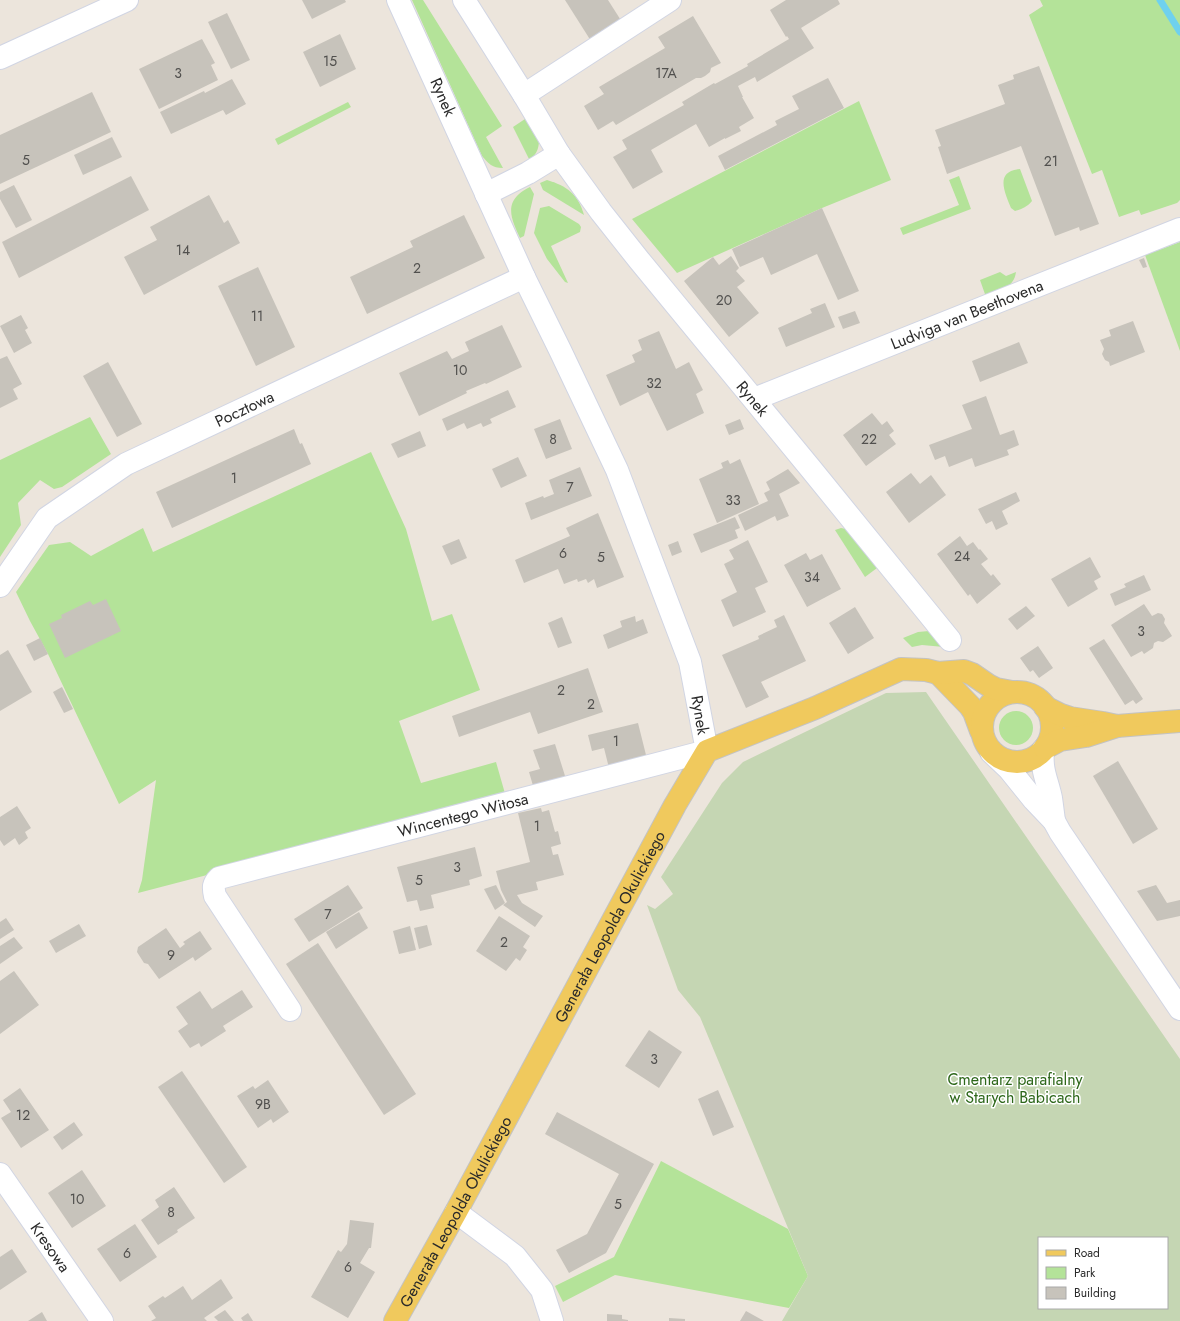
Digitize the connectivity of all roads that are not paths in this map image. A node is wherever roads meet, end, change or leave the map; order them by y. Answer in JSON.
{"nodes":[{"id":1,"x":128,"y":0,"type":"edge"},
{"id":2,"x":398,"y":0,"type":"edge"},
{"id":3,"x":464,"y":0,"type":"edge"},
{"id":4,"x":670,"y":0,"type":"edge"},
{"id":5,"x":0,"y":58,"type":"edge"},
{"id":6,"x":524,"y":95,"type":"junction"},
{"id":7,"x":559,"y":154,"type":"junction"},
{"id":8,"x":486,"y":194,"type":"junction"},
{"id":9,"x":1180,"y":229,"type":"edge"},
{"id":10,"x":524,"y":277,"type":"junction"},
{"id":11,"x":754,"y":399,"type":"junction"},
{"id":12,"x":0,"y":586,"type":"edge"},
{"id":13,"x":950,"y":640,"type":"dead end"},
{"id":14,"x":938,"y":673,"type":"junction"},
{"id":15,"x":1012,"y":692,"type":"junction"},
{"id":16,"x":1045,"y":707,"type":"junction"},
{"id":17,"x":1180,"y":720,"type":"edge"},
{"id":18,"x":1117,"y":726,"type":"junction"},
{"id":19,"x":982,"y":731,"type":"junction"},
{"id":20,"x":1044,"y":749,"type":"junction"},
{"id":21,"x":707,"y":751,"type":"junction"},
{"id":22,"x":991,"y":752,"type":"junction"},
{"id":23,"x":1054,"y":821,"type":"junction"},
{"id":24,"x":1180,"y":1009,"type":"edge"},
{"id":25,"x":290,"y":1010,"type":"dead end"},
{"id":26,"x":0,"y":1174,"type":"edge"},
{"id":27,"x":456,"y":1212,"type":"junction"},
{"id":28,"x":102,"y":1321,"type":"edge"},
{"id":29,"x":395,"y":1321,"type":"edge"},
{"id":30,"x":552,"y":1321,"type":"edge"}],
"edges":[{"from":1,"to":5,"type":"street"},
{"from":2,"to":8,"type":"street","name":"Rynek"},
{"from":3,"to":6,"type":"street","name":"Rynek"},
{"from":4,"to":6,"type":"street"},
{"from":6,"to":7,"type":"street","name":"Rynek"},
{"from":7,"to":8,"type":"street"},
{"from":7,"to":11,"type":"street","name":"Rynek"},
{"from":8,"to":10,"type":"street","name":"Rynek"},
{"from":9,"to":11,"type":"street","name":"Ludviga van Beethovena"},
{"from":10,"to":12,"type":"street","name":"Pocztowa"},
{"from":10,"to":21,"type":"street","name":"Rynek"},
{"from":11,"to":13,"type":"street","name":"Rynek"},
{"from":14,"to":15,"type":"main road"},
{"from":14,"to":19,"type":"main road"},
{"from":14,"to":21,"type":"main road"},
{"from":15,"to":16,"type":"main road"},
{"from":15,"to":19,"type":"main road"},
{"from":16,"to":18,"type":"main road"},
{"from":16,"to":20,"type":"main road"},
{"from":17,"to":18,"type":"main road"},
{"from":18,"to":20,"type":"main road"},
{"from":19,"to":22,"type":"main road"},
{"from":20,"to":22,"type":"main road"},
{"from":20,"to":23,"type":"street"},
{"from":21,"to":25,"type":"street","name":"Wincentego Witosa"},
{"from":21,"to":27,"type":"main road","name":"Generała Leopolda Okulickiego"},
{"from":22,"to":23,"type":"street"},
{"from":23,"to":24,"type":"street"},
{"from":26,"to":28,"type":"street","name":"Kresowa"},
{"from":27,"to":29,"type":"main road","name":"Generała Leopolda Okulickiego"},
{"from":27,"to":30,"type":"street"}]}
